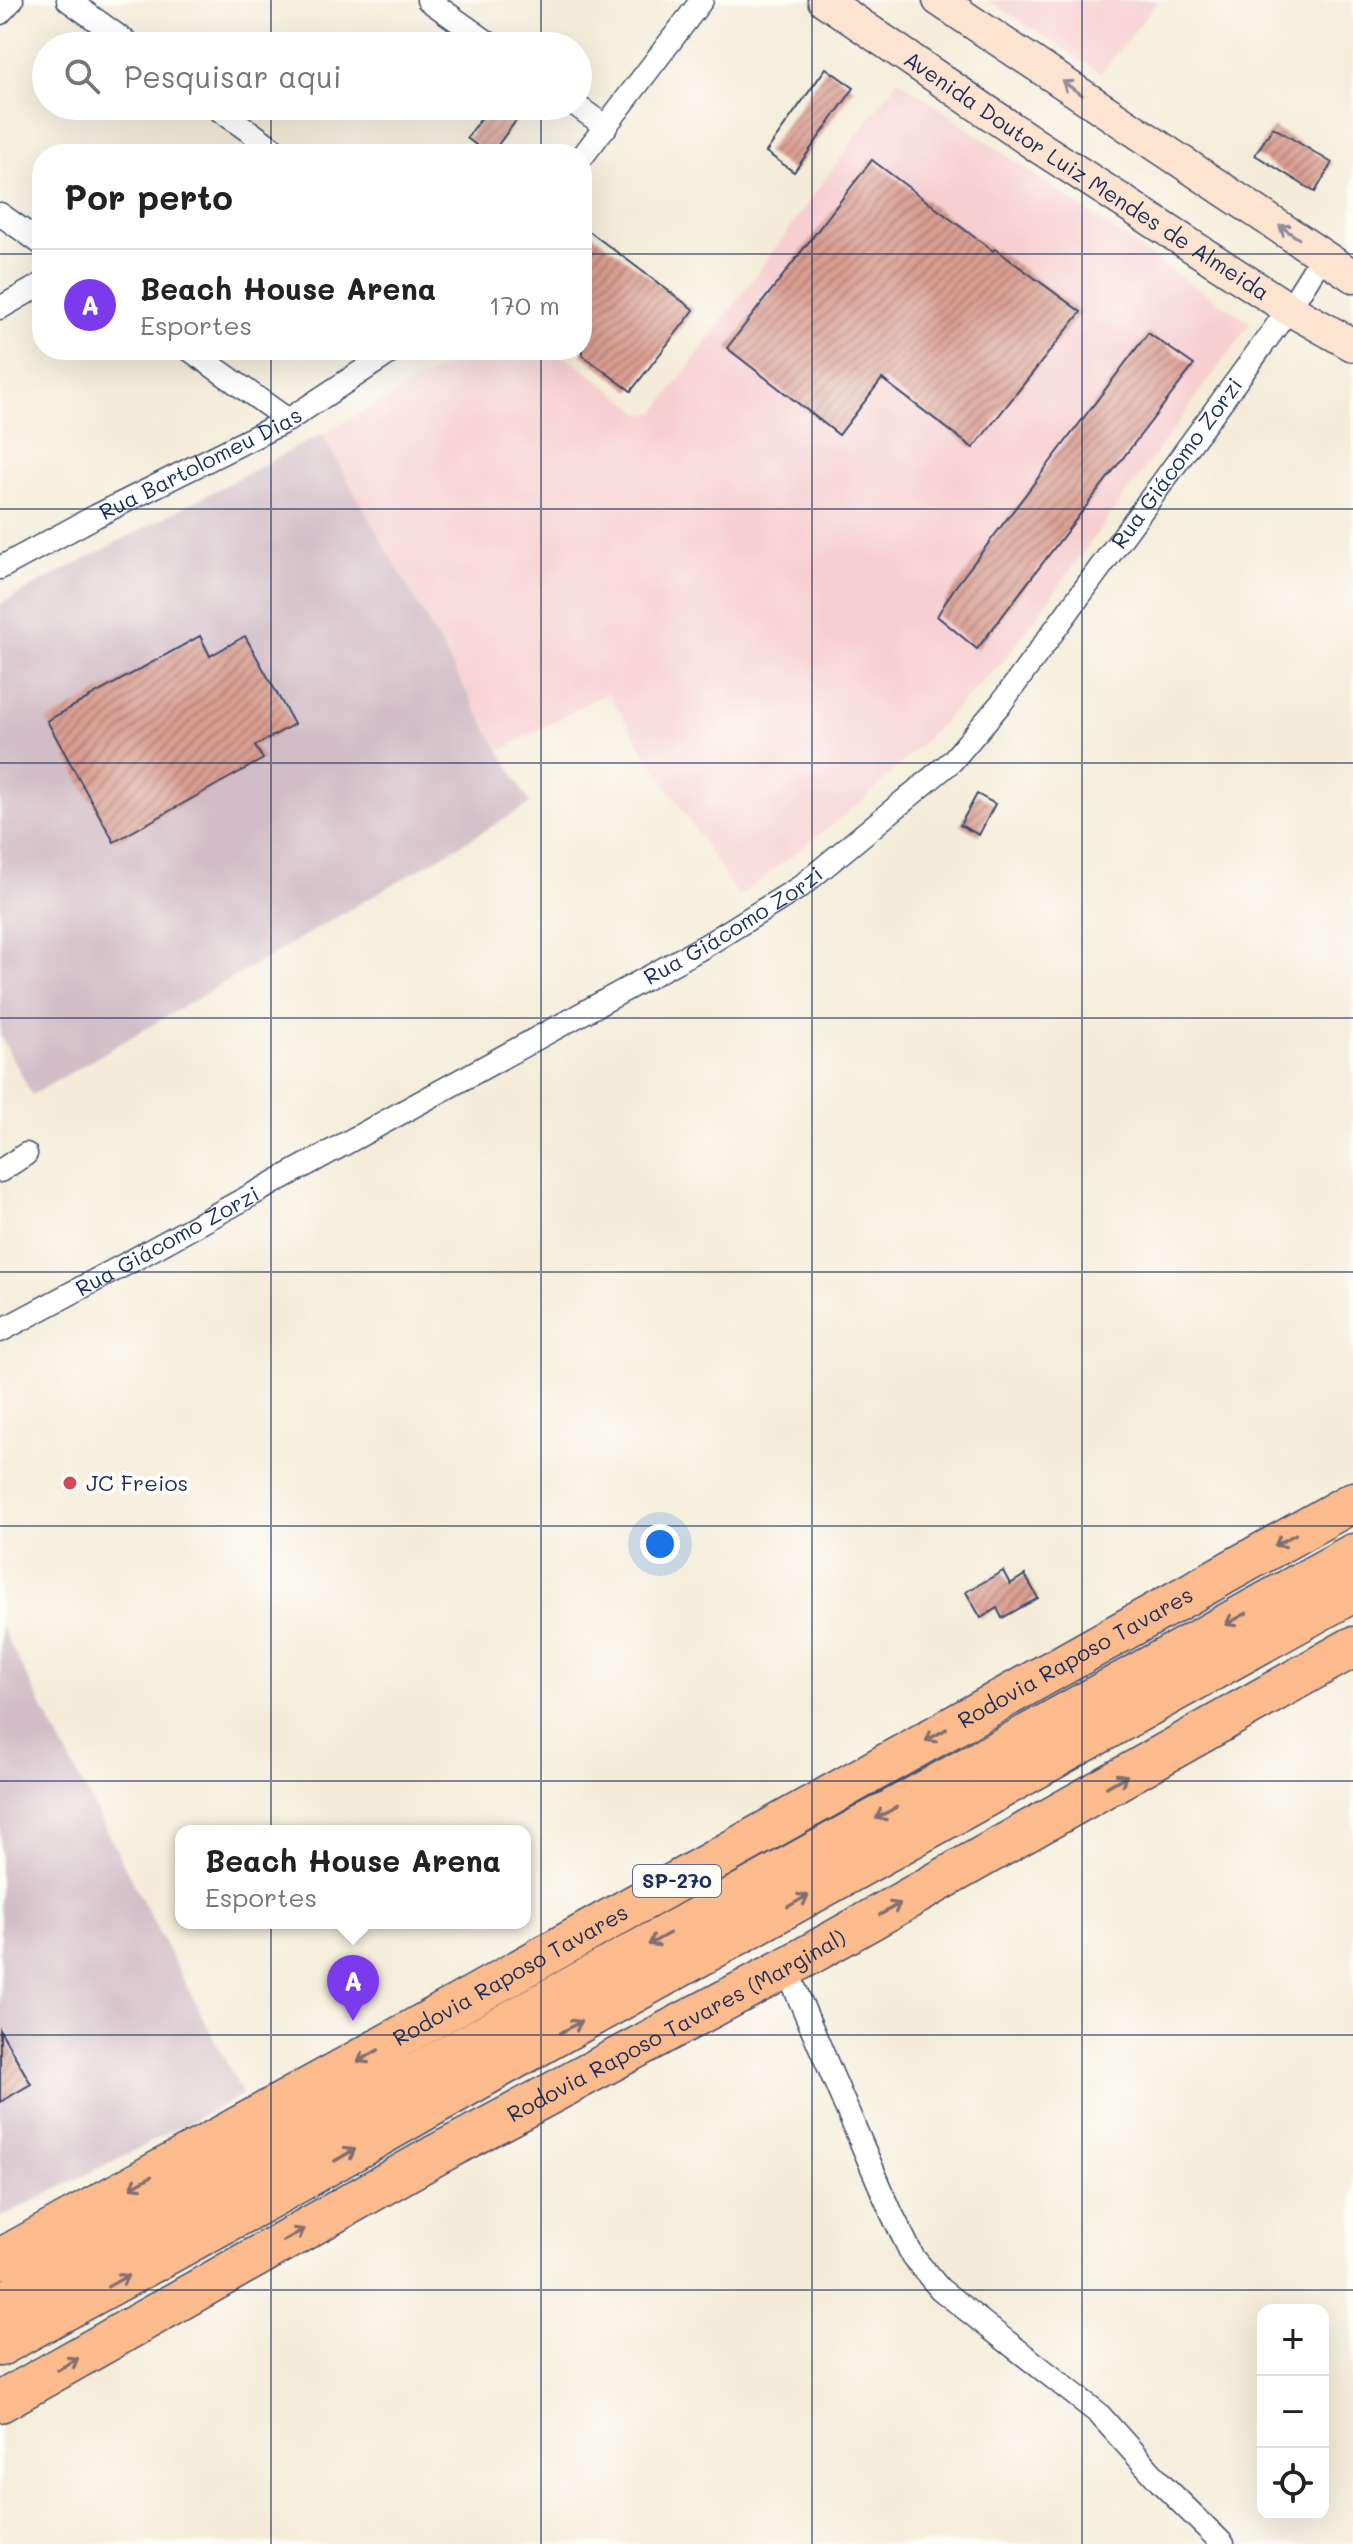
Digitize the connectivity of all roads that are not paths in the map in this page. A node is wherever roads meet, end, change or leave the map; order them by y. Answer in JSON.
{"nodes":[{"id":1,"x":12,"y":0,"type":"edge"},
{"id":2,"x":68,"y":0,"type":"edge"},
{"id":3,"x":428,"y":0,"type":"edge"},
{"id":4,"x":702,"y":0,"type":"edge"},
{"id":5,"x":824,"y":0,"type":"edge"},
{"id":6,"x":939,"y":0,"type":"edge"},
{"id":7,"x":0,"y":13,"type":"edge"},
{"id":8,"x":113,"y":32,"type":"edge"},
{"id":9,"x":473,"y":32,"type":"edge"},
{"id":10,"x":592,"y":117,"type":"edge"},
{"id":11,"x":234,"y":120,"type":"edge"},
{"id":12,"x":606,"y":127,"type":"junction"},
{"id":13,"x":267,"y":144,"type":"edge"},
{"id":14,"x":592,"y":144,"type":"edge"},
{"id":15,"x":0,"y":214,"type":"edge"},
{"id":16,"x":32,"y":237,"type":"edge"},
{"id":17,"x":1323,"y":255,"type":"junction"},
{"id":18,"x":1353,"y":276,"type":"edge"},
{"id":19,"x":32,"y":290,"type":"edge"},
{"id":20,"x":0,"y":308,"type":"edge"},
{"id":21,"x":1289,"y":309,"type":"junction"},
{"id":22,"x":1353,"y":345,"type":"edge"},
{"id":23,"x":204,"y":360,"type":"edge"},
{"id":24,"x":379,"y":360,"type":"edge"},
{"id":25,"x":288,"y":420,"type":"junction"},
{"id":26,"x":0,"y":568,"type":"edge"},
{"id":27,"x":26,"y":1154,"type":"dead end"},
{"id":28,"x":0,"y":1171,"type":"edge"},
{"id":29,"x":0,"y":1331,"type":"edge"},
{"id":30,"x":1353,"y":1502,"type":"edge"},
{"id":31,"x":1353,"y":1554,"type":"edge"},
{"id":32,"x":1353,"y":1592,"type":"edge"},
{"id":33,"x":1353,"y":1647,"type":"edge"},
{"id":34,"x":786,"y":1968,"type":"junction"},
{"id":35,"x":0,"y":2259,"type":"edge"},
{"id":36,"x":0,"y":2304,"type":"edge"},
{"id":37,"x":0,"y":2346,"type":"edge"},
{"id":38,"x":0,"y":2402,"type":"edge"},
{"id":39,"x":1223,"y":2544,"type":"edge"}],
"edges":[{"from":1,"to":7,"type":"street"},
{"from":2,"to":8,"type":"street"},
{"from":3,"to":9,"type":"street"},
{"from":4,"to":12,"type":"street"},
{"from":5,"to":21,"type":"main road","name":"Avenida Doutor Luiz Mendes de Almeida"},
{"from":17,"to":6,"type":"main road","one_way":true},
{"from":10,"to":12,"type":"street"},
{"from":11,"to":13,"type":"street"},
{"from":12,"to":14,"type":"street"},
{"from":15,"to":16,"type":"street"},
{"from":17,"to":18,"type":"main road"},
{"from":17,"to":21,"type":"street","name":"Rua Giácomo Zorzi"},
{"from":19,"to":20,"type":"street"},
{"from":21,"to":22,"type":"main road","name":"Avenida Doutor Luiz Mendes de Almeida"},
{"from":21,"to":29,"type":"street","name":"Rua Giácomo Zorzi"},
{"from":23,"to":25,"type":"street"},
{"from":24,"to":25,"type":"street","name":"Rua Bartolomeu Dias"},
{"from":25,"to":26,"type":"street","name":"Rua Bartolomeu Dias"},
{"from":27,"to":28,"type":"street"},
{"from":30,"to":35,"type":"highway","name":"Rodovia Raposo Tavares","number":"SP-270","one_way":true},
{"from":31,"to":36,"type":"highway","name":"Rodovia Raposo Tavares","number":"SP-270","one_way":true},
{"from":37,"to":32,"type":"highway","one_way":true},
{"from":34,"to":33,"type":"highway","name":"Rodovia Raposo Tavares (Marginal)","one_way":true},
{"from":38,"to":34,"type":"highway","name":"Rodovia Raposo Tavares (Marginal)","one_way":true},
{"from":34,"to":39,"type":"street"}]}
